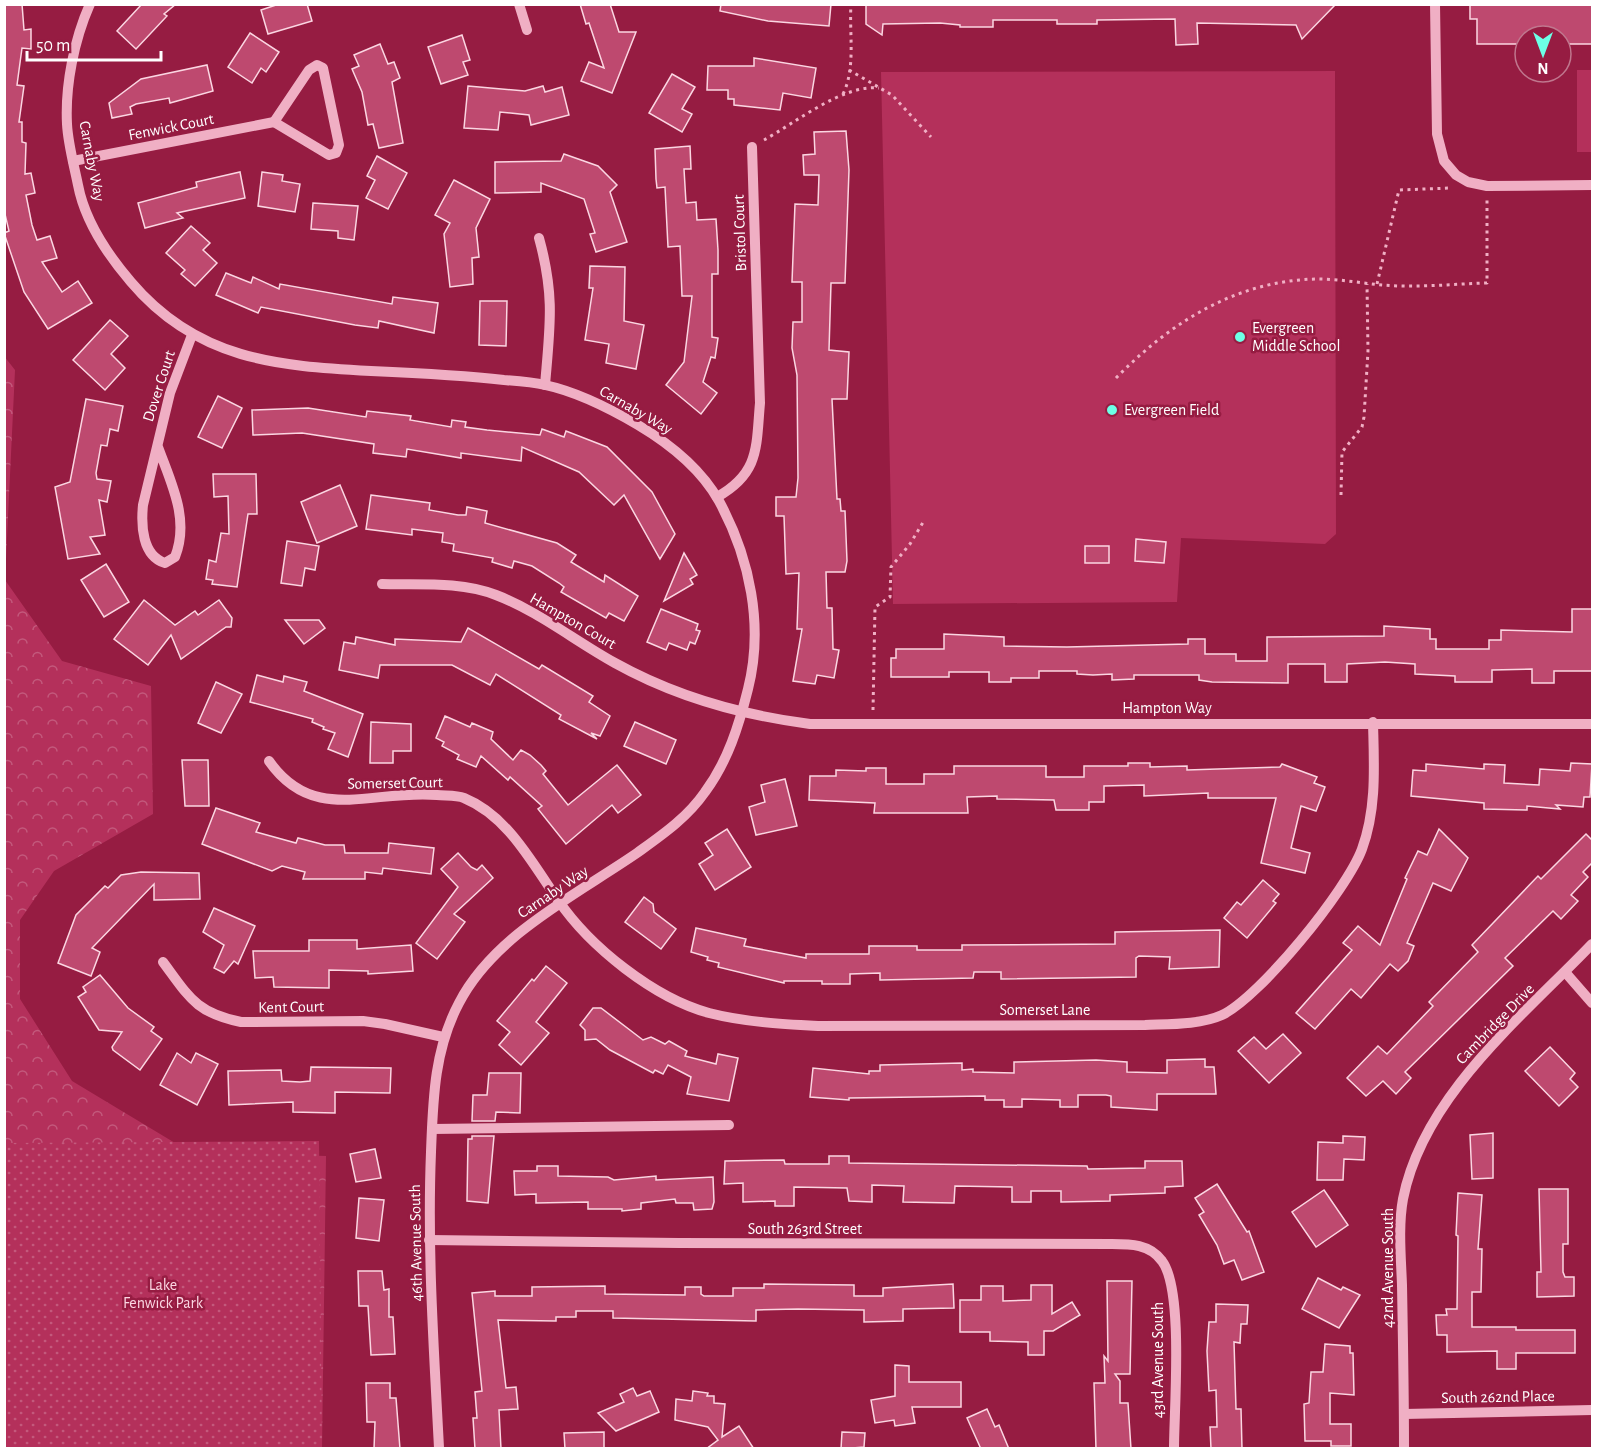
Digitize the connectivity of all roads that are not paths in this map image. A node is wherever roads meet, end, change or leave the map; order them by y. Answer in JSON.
{"nodes":[{"id":1,"x":90,"y":4,"type":"edge"},
{"id":2,"x":519,"y":4,"type":"edge"},
{"id":3,"x":1435,"y":4,"type":"edge"},
{"id":4,"x":527,"y":30,"type":"dead end"},
{"id":5,"x":274,"y":122,"type":"junction"},
{"id":6,"x":753,"y":147,"type":"road end"},
{"id":7,"x":73,"y":161,"type":"junction"},
{"id":8,"x":1593,"y":185,"type":"edge"},
{"id":9,"x":539,"y":238,"type":"dead end"},
{"id":10,"x":192,"y":335,"type":"junction"},
{"id":11,"x":545,"y":385,"type":"junction"},
{"id":12,"x":158,"y":447,"type":"junction"},
{"id":13,"x":717,"y":497,"type":"junction"},
{"id":14,"x":382,"y":584,"type":"dead end"},
{"id":15,"x":742,"y":713,"type":"junction"},
{"id":16,"x":1373,"y":722,"type":"junction"},
{"id":17,"x":1593,"y":724,"type":"edge"},
{"id":18,"x":269,"y":761,"type":"dead end"},
{"id":19,"x":560,"y":903,"type":"junction"},
{"id":20,"x":1593,"y":944,"type":"edge"},
{"id":21,"x":163,"y":962,"type":"dead end"},
{"id":22,"x":1565,"y":972,"type":"junction"},
{"id":23,"x":1593,"y":1003,"type":"edge"},
{"id":24,"x":443,"y":1037,"type":"junction"},
{"id":25,"x":1447,"y":1096,"type":"joint"},
{"id":26,"x":729,"y":1125,"type":"dead end"},
{"id":27,"x":432,"y":1129,"type":"junction"},
{"id":28,"x":429,"y":1240,"type":"junction"},
{"id":29,"x":1168,"y":1272,"type":"joint"},
{"id":30,"x":1593,"y":1410,"type":"edge"},
{"id":31,"x":1404,"y":1414,"type":"junction"},
{"id":32,"x":439,"y":1449,"type":"edge"},
{"id":33,"x":1173,"y":1449,"type":"edge"},
{"id":34,"x":1404,"y":1449,"type":"edge"}],
"edges":[{"from":1,"to":7,"type":"street","name":"Carnaby Way"},
{"from":2,"to":4,"type":"street"},
{"from":3,"to":8,"type":"street"},
{"from":5,"to":5,"type":"street"},
{"from":5,"to":7,"type":"street","name":"Fenwick Court"},
{"from":6,"to":13,"type":"street","name":"Bristol Court"},
{"from":7,"to":10,"type":"street","name":"Carnaby Way"},
{"from":9,"to":11,"type":"street"},
{"from":10,"to":11,"type":"street","name":"Carnaby Way"},
{"from":10,"to":12,"type":"street","name":"Dover Court"},
{"from":11,"to":13,"type":"street","name":"Carnaby Way"},
{"from":12,"to":12,"type":"street","name":"Dover Court"},
{"from":13,"to":15,"type":"street","name":"Carnaby Way"},
{"from":14,"to":15,"type":"street","name":"Hampton Court"},
{"from":15,"to":16,"type":"street","name":"Hampton Way"},
{"from":15,"to":19,"type":"street","name":"Carnaby Way"},
{"from":16,"to":17,"type":"street","name":"Hampton Way"},
{"from":16,"to":19,"type":"street","name":"Somerset Lane"},
{"from":18,"to":19,"type":"street","name":"Somerset Court"},
{"from":19,"to":24,"type":"street","name":"Carnaby Way"},
{"from":20,"to":22,"type":"street","name":"Cambridge Drive"},
{"from":21,"to":24,"type":"street","name":"Kent Court"},
{"from":22,"to":23,"type":"street"},
{"from":22,"to":25,"type":"street","name":"Cambridge Drive"},
{"from":24,"to":27,"type":"street","name":"46th Avenue South"},
{"from":25,"to":31,"type":"street","name":"42nd Avenue South"},
{"from":26,"to":27,"type":"street"},
{"from":27,"to":28,"type":"street","name":"46th Avenue South"},
{"from":28,"to":29,"type":"street","name":"South 263rd Street"},
{"from":28,"to":32,"type":"street","name":"46th Avenue South"},
{"from":29,"to":33,"type":"street","name":"43rd Avenue South"},
{"from":30,"to":31,"type":"street","name":"South 262nd Place"},
{"from":31,"to":34,"type":"street","name":"42nd Avenue South"}]}
